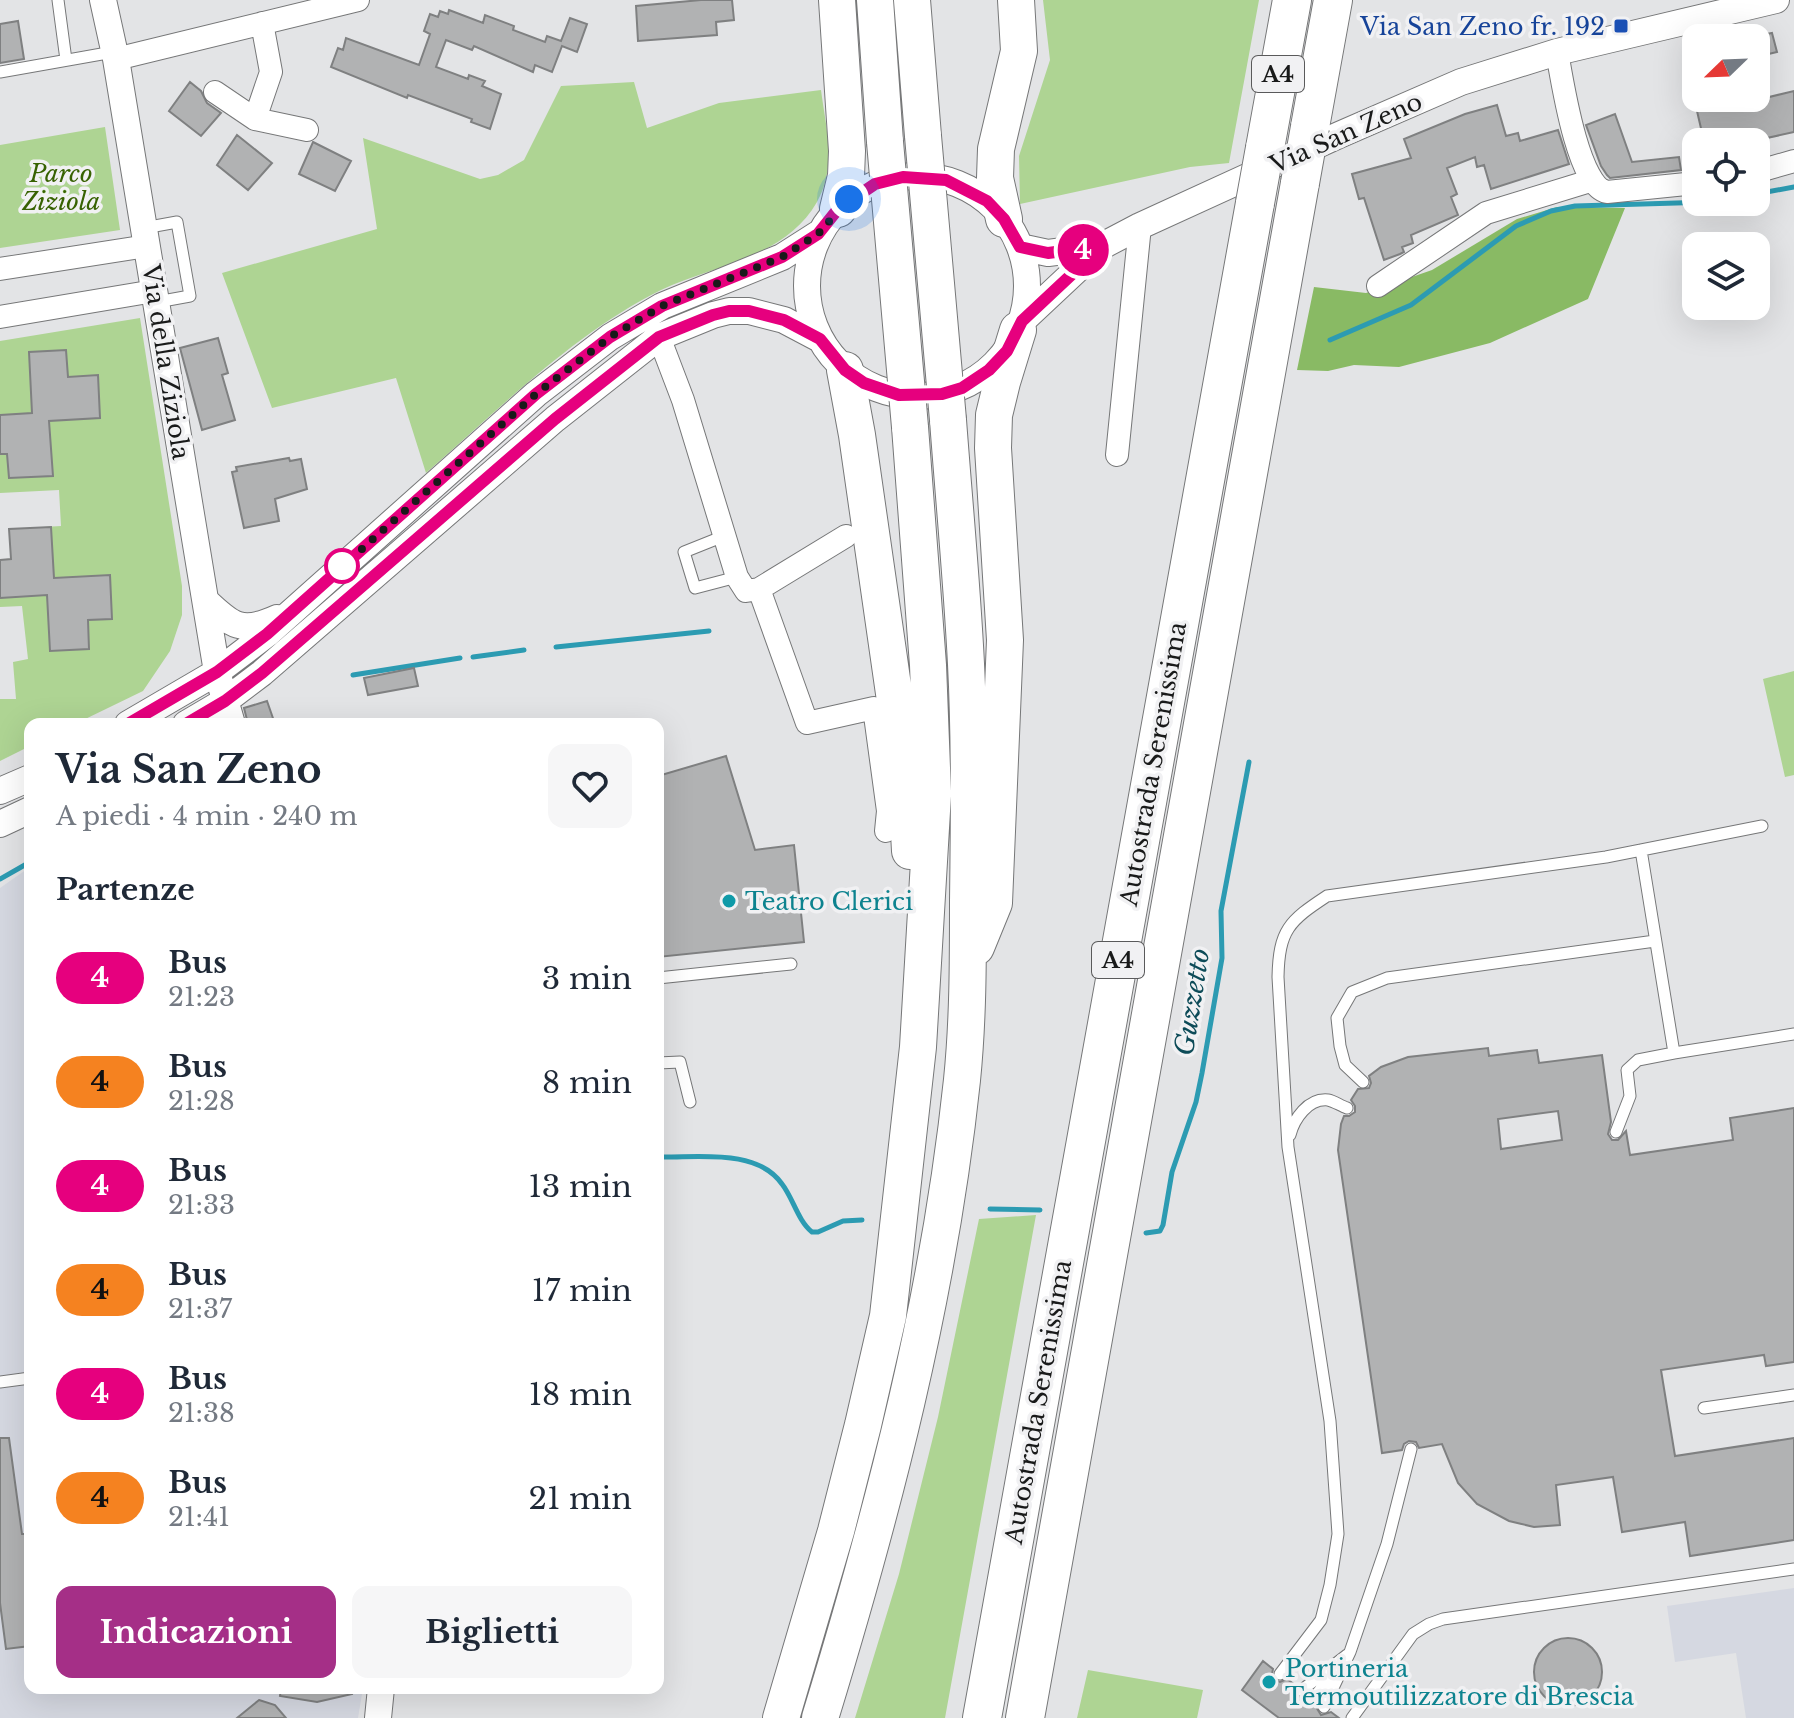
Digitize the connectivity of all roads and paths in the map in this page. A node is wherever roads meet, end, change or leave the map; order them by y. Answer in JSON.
{"nodes":[{"id":1,"x":58,"y":0,"type":"edge"},
{"id":2,"x":103,"y":0,"type":"edge"},
{"id":3,"x":358,"y":0,"type":"edge"},
{"id":4,"x":837,"y":0,"type":"edge"},
{"id":5,"x":875,"y":0,"type":"edge"},
{"id":6,"x":912,"y":0,"type":"edge"},
{"id":7,"x":1016,"y":0,"type":"edge"},
{"id":8,"x":1292,"y":0,"type":"edge"},
{"id":9,"x":1333,"y":0,"type":"edge"},
{"id":10,"x":1776,"y":0,"type":"edge"},
{"id":11,"x":262,"y":23,"type":"junction"},
{"id":12,"x":1557,"y":52,"type":"junction"},
{"id":13,"x":115,"y":56,"type":"junction"},
{"id":14,"x":66,"y":60,"type":"junction"},
{"id":15,"x":0,"y":72,"type":"edge"},
{"id":16,"x":215,"y":92,"type":"dead end"},
{"id":17,"x":255,"y":119,"type":"junction"},
{"id":18,"x":307,"y":130,"type":"dead end"},
{"id":19,"x":1794,"y":161,"type":"edge"},
{"id":20,"x":1770,"y":168,"type":"edge"},
{"id":21,"x":1590,"y":181,"type":"junction"},
{"id":22,"x":1682,"y":184,"type":"edge"},
{"id":23,"x":828,"y":221,"type":"junction"},
{"id":24,"x":1140,"y":226,"type":"junction"},
{"id":25,"x":1012,"y":233,"type":"junction"},
{"id":26,"x":145,"y":237,"type":"junction"},
{"id":27,"x":1102,"y":246,"type":"junction"},
{"id":28,"x":0,"y":269,"type":"edge"},
{"id":29,"x":1378,"y":286,"type":"dead end"},
{"id":30,"x":155,"y":297,"type":"junction"},
{"id":31,"x":0,"y":317,"type":"edge"},
{"id":32,"x":1020,"y":325,"type":"junction"},
{"id":33,"x":659,"y":337,"type":"junction"},
{"id":34,"x":820,"y":339,"type":"junction"},
{"id":35,"x":845,"y":370,"type":"junction"},
{"id":36,"x":1117,"y":455,"type":"dead end"},
{"id":37,"x":724,"y":536,"type":"junction"},
{"id":38,"x":846,"y":536,"type":"dead end"},
{"id":39,"x":737,"y":577,"type":"junction"},
{"id":40,"x":759,"y":589,"type":"junction"},
{"id":41,"x":206,"y":601,"type":"junction"},
{"id":42,"x":291,"y":612,"type":"junction"},
{"id":43,"x":217,"y":672,"type":"junction"},
{"id":44,"x":228,"y":713,"type":"edge"},
{"id":45,"x":138,"y":718,"type":"edge"},
{"id":46,"x":24,"y":781,"type":"edge"},
{"id":47,"x":0,"y":791,"type":"edge"},
{"id":48,"x":24,"y":813,"type":"edge"},
{"id":49,"x":0,"y":824,"type":"edge"},
{"id":50,"x":1762,"y":826,"type":"dead end"},
{"id":51,"x":886,"y":831,"type":"dead end"},
{"id":52,"x":1641,"y":850,"type":"junction"},
{"id":53,"x":1655,"y":941,"type":"junction"},
{"id":54,"x":791,"y":964,"type":"dead end"},
{"id":55,"x":969,"y":964,"type":"junction"},
{"id":56,"x":664,"y":977,"type":"edge"},
{"id":57,"x":922,"y":984,"type":"junction"},
{"id":58,"x":1794,"y":1034,"type":"edge"},
{"id":59,"x":1674,"y":1053,"type":"junction"},
{"id":60,"x":664,"y":1063,"type":"edge"},
{"id":61,"x":1363,"y":1082,"type":"dead end"},
{"id":62,"x":690,"y":1102,"type":"dead end"},
{"id":63,"x":1347,"y":1108,"type":"dead end"},
{"id":64,"x":1616,"y":1132,"type":"dead end"},
{"id":65,"x":1288,"y":1147,"type":"junction"},
{"id":66,"x":24,"y":1379,"type":"edge"},
{"id":67,"x":0,"y":1382,"type":"edge"},
{"id":68,"x":1794,"y":1395,"type":"edge"},
{"id":69,"x":1704,"y":1408,"type":"dead end"},
{"id":70,"x":1411,"y":1449,"type":"dead end"},
{"id":71,"x":1794,"y":1569,"type":"edge"},
{"id":72,"x":1350,"y":1652,"type":"junction"},
{"id":73,"x":1280,"y":1674,"type":"dead end"},
{"id":74,"x":1302,"y":1690,"type":"dead end"},
{"id":75,"x":380,"y":1694,"type":"edge"},
{"id":76,"x":1313,"y":1699,"type":"dead end"},
{"id":77,"x":1324,"y":1707,"type":"dead end"},
{"id":78,"x":378,"y":1718,"type":"edge"},
{"id":79,"x":781,"y":1718,"type":"edge"},
{"id":80,"x":820,"y":1718,"type":"edge"},
{"id":81,"x":982,"y":1718,"type":"edge"},
{"id":82,"x":1025,"y":1718,"type":"edge"},
{"id":83,"x":1352,"y":1718,"type":"edge"}],
"edges":[{"from":1,"to":14,"type":"lane"},
{"from":2,"to":13,"type":"street","name":"Via della Ziziola"},
{"from":3,"to":11,"type":"street"},
{"from":4,"to":23,"type":"highway"},
{"from":5,"to":57,"type":"highway","bridge":true},
{"from":6,"to":55,"type":"highway","bridge":true},
{"from":7,"to":25,"type":"highway"},
{"from":8,"to":81,"type":"highway","name":"Autostrada Serenissima","number":"A4","bridge":true},
{"from":9,"to":82,"type":"highway","name":"Autostrada Serenissima","number":"A4","bridge":true},
{"from":10,"to":12,"type":"street","name":"Via San Zeno"},
{"from":11,"to":13,"type":"street"},
{"from":11,"to":17,"type":"street"},
{"from":12,"to":21,"type":"street"},
{"from":12,"to":24,"type":"street","name":"Via San Zeno"},
{"from":13,"to":14,"type":"lane"},
{"from":13,"to":26,"type":"street","name":"Via della Ziziola"},
{"from":14,"to":15,"type":"lane"},
{"from":16,"to":17,"type":"street"},
{"from":17,"to":18,"type":"street"},
{"from":19,"to":20,"type":"street"},
{"from":21,"to":22,"type":"street"},
{"from":21,"to":29,"type":"street"},
{"from":23,"to":25,"type":"street"},
{"from":23,"to":34,"type":"street","name":"Via San Zeno"},
{"from":23,"to":42,"type":"street"},
{"from":24,"to":27,"type":"street","name":"Via San Zeno"},
{"from":24,"to":36,"type":"street"},
{"from":25,"to":27,"type":"street","name":"Via San Zeno"},
{"from":25,"to":32,"type":"street","name":"Via San Zeno"},
{"from":26,"to":28,"type":"street"},
{"from":26,"to":30,"type":"street","name":"Via della Ziziola"},
{"from":26,"to":30,"type":"lane"},
{"from":27,"to":32,"type":"street","name":"Via San Zeno"},
{"from":30,"to":31,"type":"street"},
{"from":30,"to":41,"type":"street","name":"Via della Ziziola"},
{"from":32,"to":35,"type":"street","name":"Via San Zeno"},
{"from":32,"to":55,"type":"highway"},
{"from":33,"to":34,"type":"street","name":"Via San Zeno"},
{"from":33,"to":37,"type":"street"},
{"from":33,"to":44,"type":"street","name":"Via San Zeno"},
{"from":34,"to":35,"type":"street","name":"Via San Zeno"},
{"from":35,"to":57,"type":"highway"},
{"from":37,"to":39,"type":"street"},
{"from":37,"to":39,"type":"lane"},
{"from":38,"to":40,"type":"street"},
{"from":39,"to":40,"type":"street"},
{"from":40,"to":51,"type":"street"},
{"from":41,"to":42,"type":"street"},
{"from":41,"to":43,"type":"street","name":"Via della Ziziola"},
{"from":42,"to":43,"type":"street"},
{"from":43,"to":44,"type":"street","name":"Via della Ziziola"},
{"from":43,"to":45,"type":"street"},
{"from":46,"to":47,"type":"street"},
{"from":48,"to":49,"type":"street"},
{"from":50,"to":52,"type":"lane"},
{"from":52,"to":53,"type":"lane"},
{"from":52,"to":65,"type":"lane"},
{"from":53,"to":59,"type":"lane"},
{"from":53,"to":61,"type":"lane"},
{"from":54,"to":56,"type":"lane"},
{"from":55,"to":80,"type":"highway"},
{"from":57,"to":79,"type":"highway"},
{"from":58,"to":59,"type":"lane"},
{"from":59,"to":64,"type":"lane"},
{"from":60,"to":62,"type":"lane"},
{"from":63,"to":65,"type":"lane"},
{"from":65,"to":73,"type":"lane"},
{"from":66,"to":67,"type":"lane"},
{"from":68,"to":69,"type":"lane"},
{"from":70,"to":72,"type":"lane"},
{"from":71,"to":83,"type":"lane"},
{"from":72,"to":74,"type":"lane"},
{"from":72,"to":76,"type":"lane"},
{"from":72,"to":77,"type":"lane"},
{"from":75,"to":78,"type":"street"}]}
